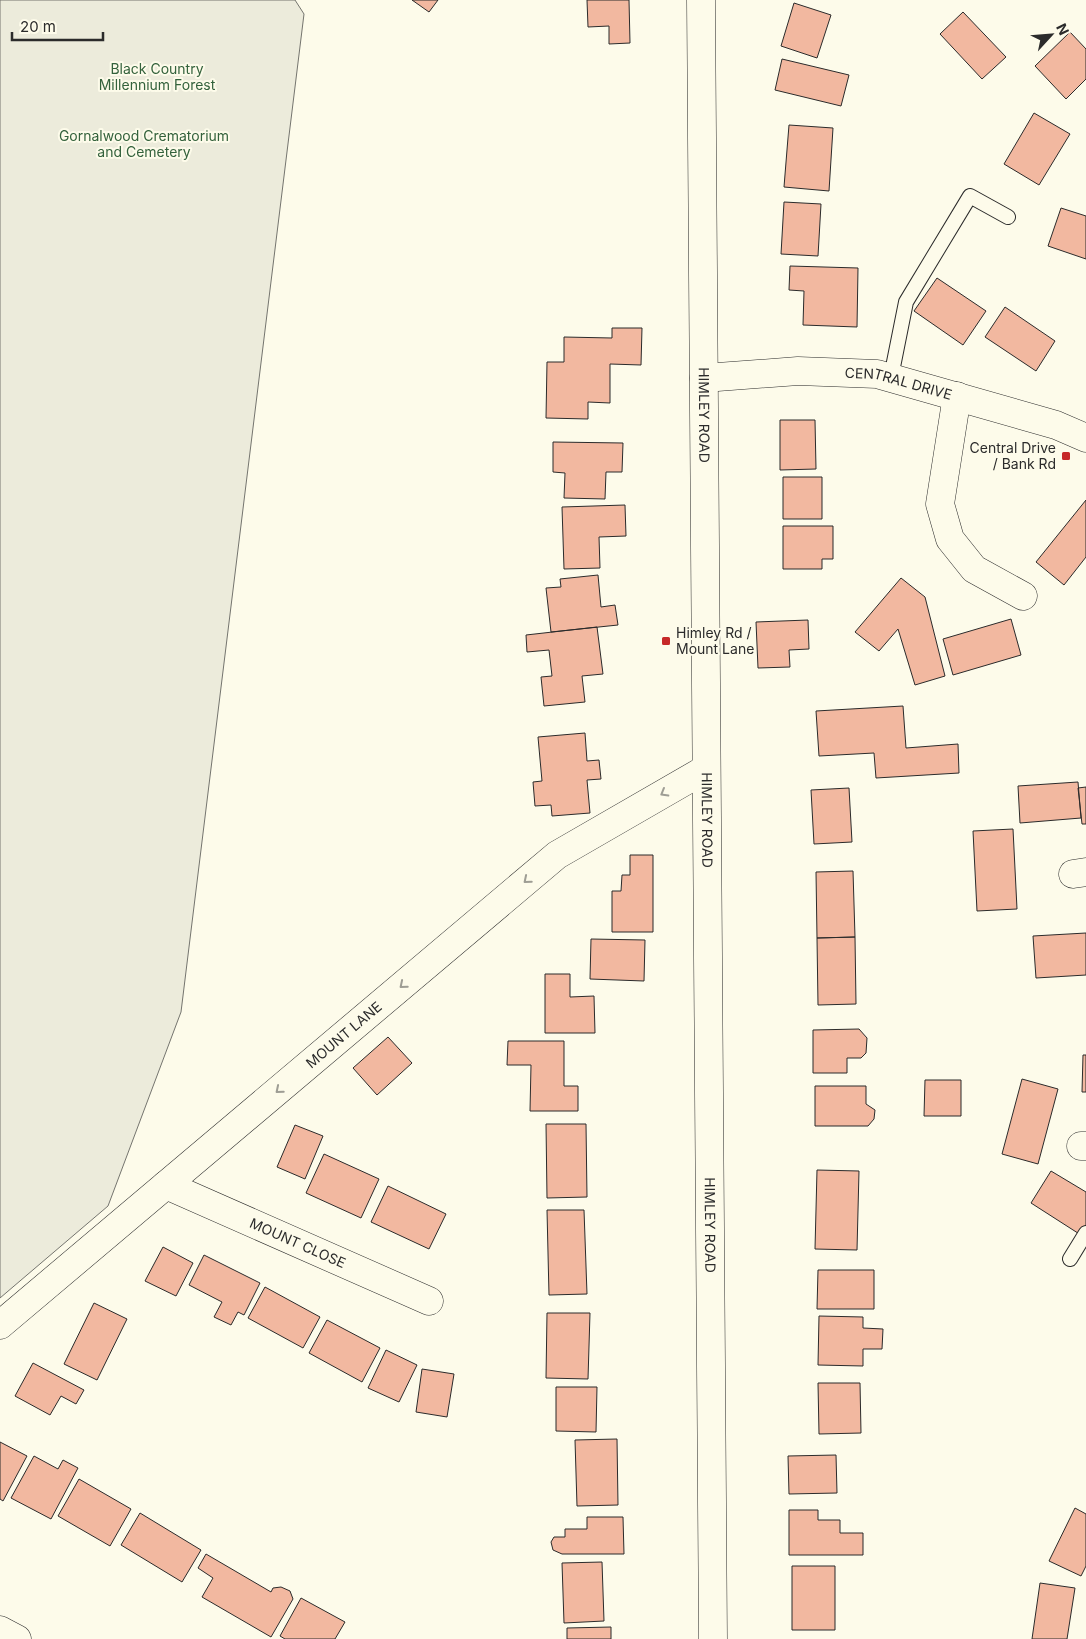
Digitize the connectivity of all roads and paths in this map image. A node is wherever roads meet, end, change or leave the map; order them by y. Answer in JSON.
{"nodes":[{"id":1,"x":701,"y":0,"type":"edge"},
{"id":2,"x":1008,"y":217,"type":"dead end"},
{"id":3,"x":891,"y":377,"type":"junction"},
{"id":4,"x":704,"y":378,"type":"junction"},
{"id":5,"x":957,"y":396,"type":"junction"},
{"id":6,"x":1086,"y":438,"type":"edge"},
{"id":7,"x":1023,"y":596,"type":"dead end"},
{"id":8,"x":706,"y":769,"type":"junction"},
{"id":9,"x":166,"y":1185,"type":"junction"},
{"id":10,"x":1086,"y":1233,"type":"edge"},
{"id":11,"x":1070,"y":1258,"type":"dead end"},
{"id":12,"x":429,"y":1301,"type":"dead end"},
{"id":13,"x":0,"y":1324,"type":"edge"},
{"id":14,"x":0,"y":1630,"type":"edge"},
{"id":15,"x":17,"y":1639,"type":"edge"},
{"id":16,"x":713,"y":1639,"type":"edge"}],
"edges":[{"from":1,"to":4,"type":"street","name":"HIMLEY ROAD"},
{"from":2,"to":3,"type":"lane"},
{"from":3,"to":4,"type":"street","name":"CENTRAL DRIVE"},
{"from":3,"to":5,"type":"street","name":"CENTRAL DRIVE"},
{"from":4,"to":8,"type":"street","name":"HIMLEY ROAD"},
{"from":5,"to":6,"type":"street","name":"CENTRAL DRIVE"},
{"from":5,"to":7,"type":"street"},
{"from":8,"to":9,"type":"street","name":"MOUNT LANE","one_way":true},
{"from":8,"to":16,"type":"street","name":"HIMLEY ROAD"},
{"from":9,"to":12,"type":"street","name":"MOUNT CLOSE"},
{"from":9,"to":13,"type":"street","name":"MOUNT LANE"},
{"from":10,"to":11,"type":"lane"},
{"from":14,"to":15,"type":"street"}]}
